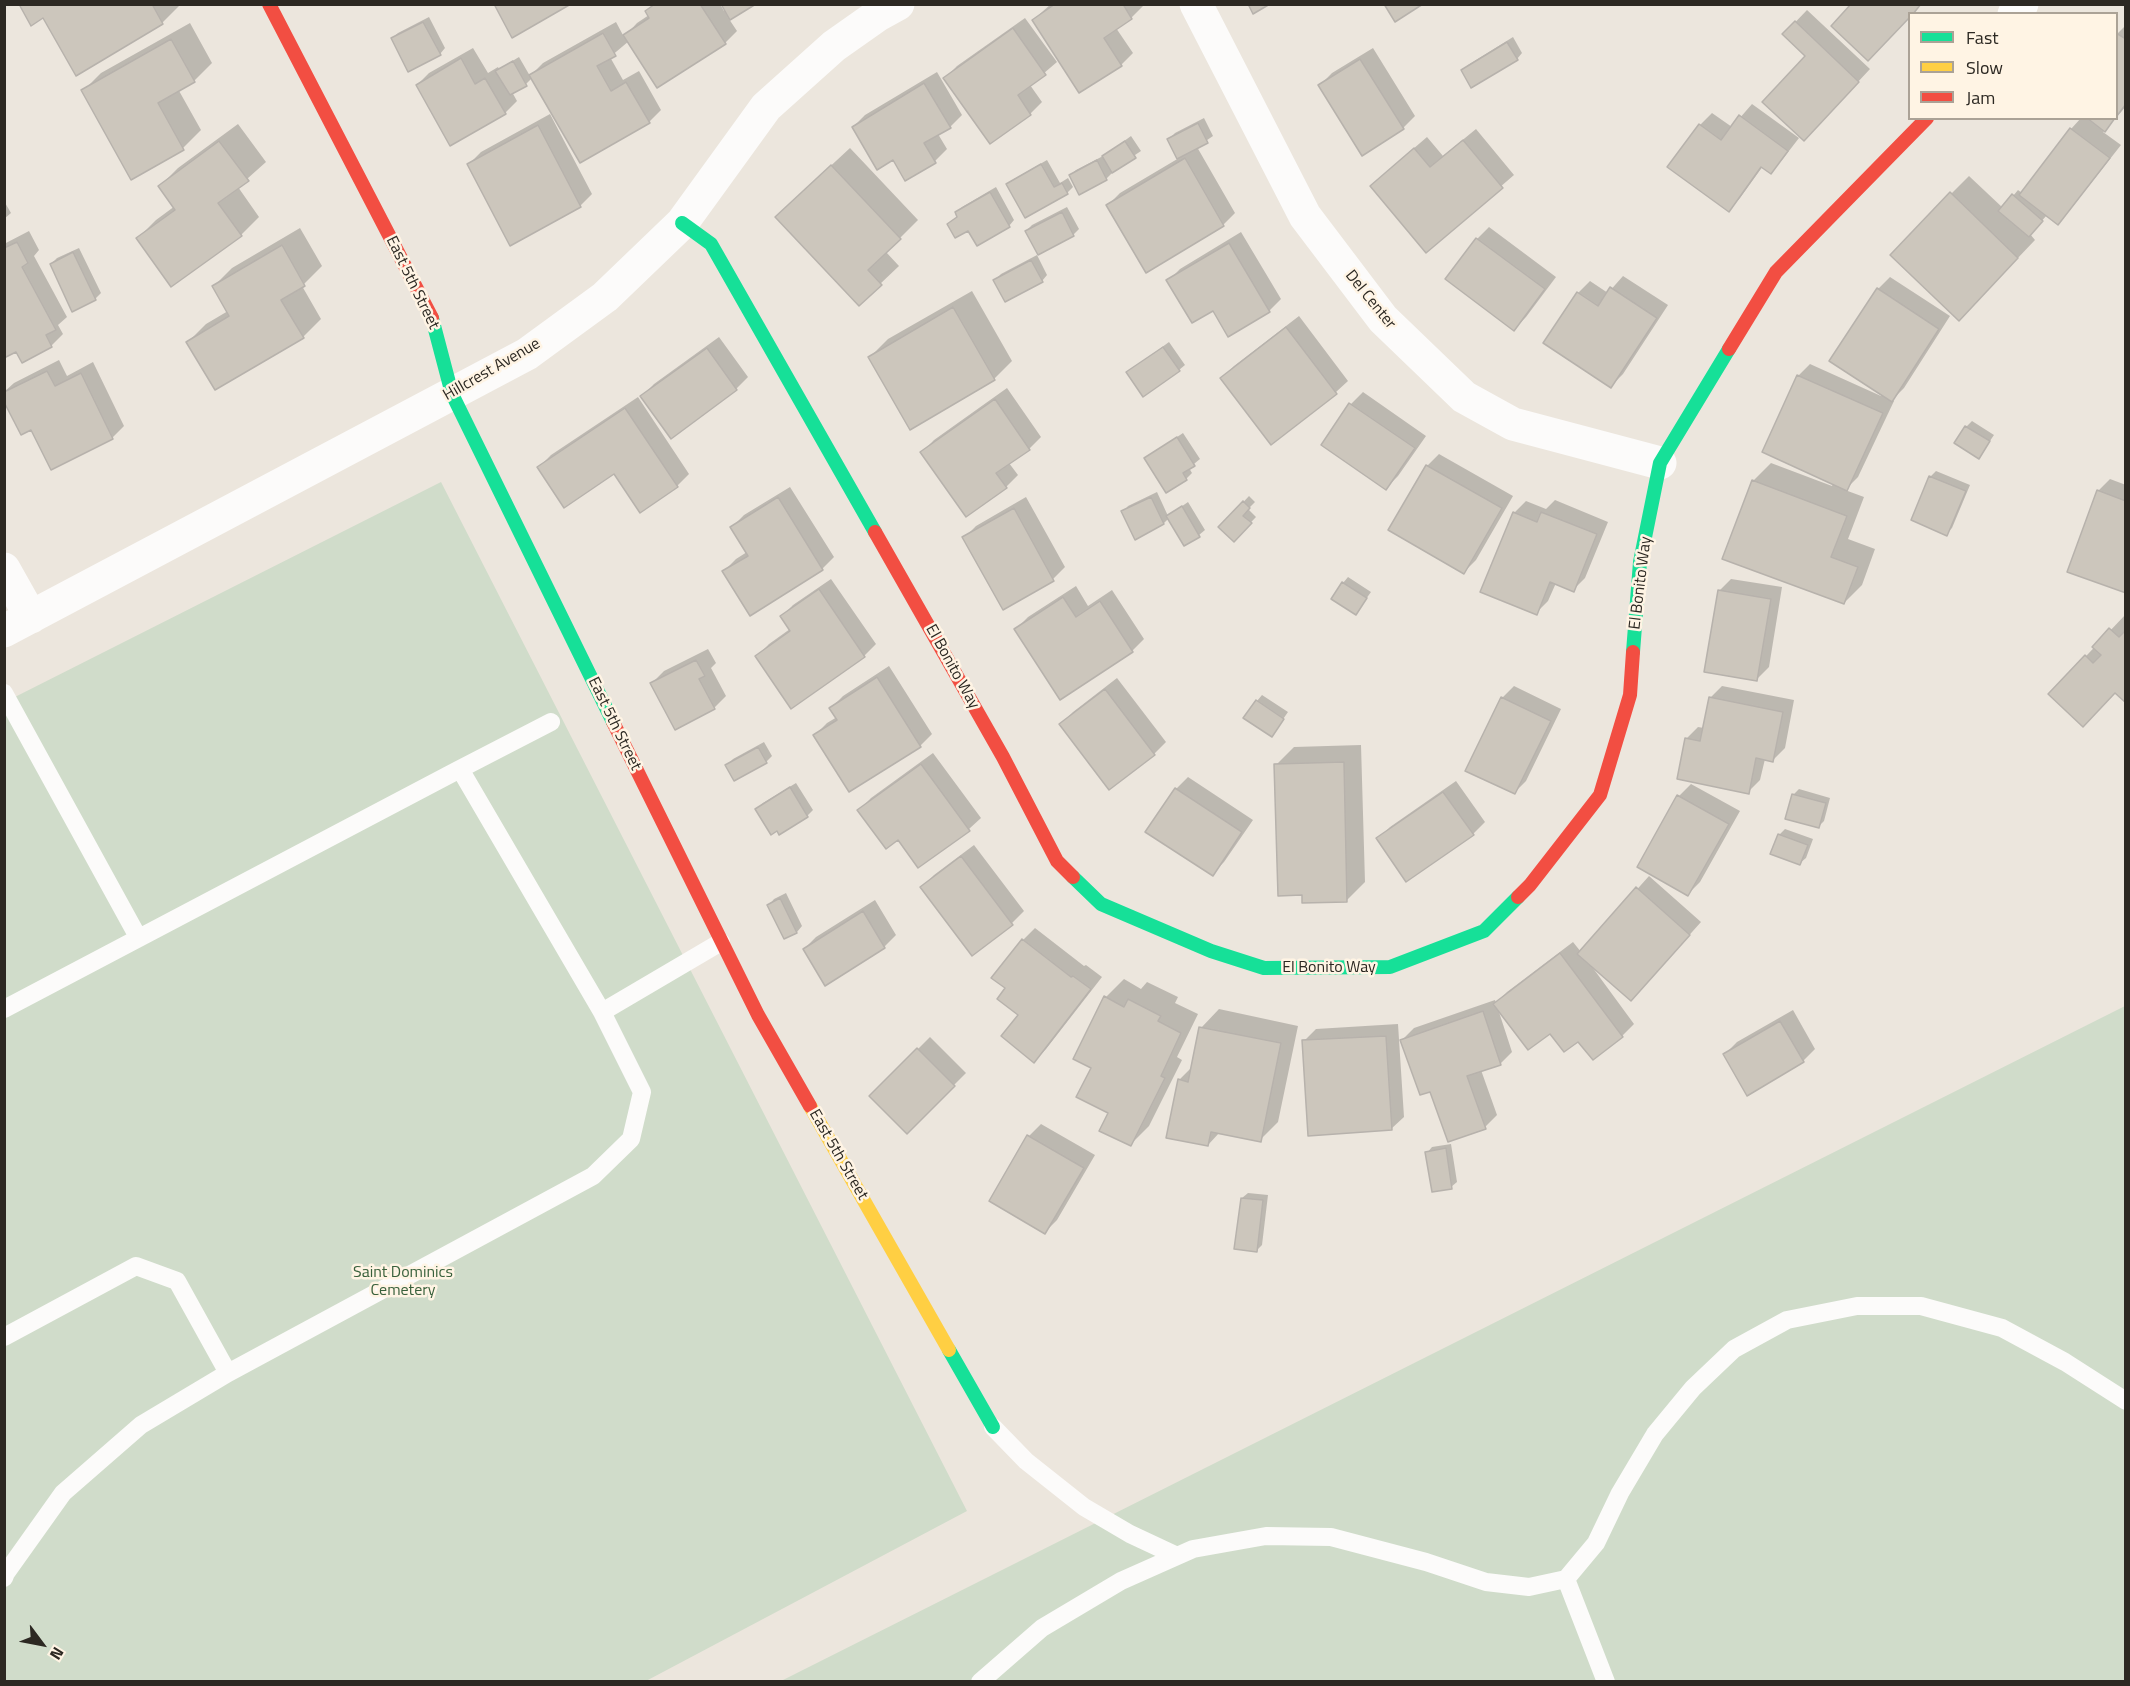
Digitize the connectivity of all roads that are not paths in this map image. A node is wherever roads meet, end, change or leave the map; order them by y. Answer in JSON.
{"nodes":[{"id":1,"x":269,"y":4,"type":"edge"},
{"id":2,"x":898,"y":4,"type":"edge"},
{"id":3,"x":1196,"y":4,"type":"edge"},
{"id":4,"x":1925,"y":120,"type":"edge"},
{"id":5,"x":682,"y":223,"type":"junction"},
{"id":6,"x":452,"y":394,"type":"junction"},
{"id":7,"x":1660,"y":464,"type":"junction"},
{"id":8,"x":4,"y":569,"type":"edge"},
{"id":9,"x":18,"y":624,"type":"edge"},
{"id":10,"x":4,"y":693,"type":"edge"},
{"id":11,"x":551,"y":722,"type":"dead end"},
{"id":12,"x":459,"y":769,"type":"junction"},
{"id":13,"x":138,"y":937,"type":"junction"},
{"id":14,"x":721,"y":942,"type":"junction"},
{"id":15,"x":4,"y":1009,"type":"edge"},
{"id":16,"x":602,"y":1012,"type":"junction"},
{"id":17,"x":4,"y":1337,"type":"edge"},
{"id":18,"x":228,"y":1373,"type":"junction"},
{"id":19,"x":2126,"y":1401,"type":"edge"},
{"id":20,"x":993,"y":1426,"type":"joint"},
{"id":21,"x":1177,"y":1557,"type":"junction"},
{"id":22,"x":4,"y":1578,"type":"edge"},
{"id":23,"x":1566,"y":1579,"type":"junction"},
{"id":24,"x":980,"y":1682,"type":"edge"},
{"id":25,"x":1606,"y":1682,"type":"edge"}],
"edges":[{"from":1,"to":6,"type":"street","name":"East 5th Street"},
{"from":2,"to":5,"type":"street","name":"Hillcrest Avenue"},
{"from":3,"to":7,"type":"street","name":"Del Center"},
{"from":4,"to":7,"type":"street","name":"El Bonito Way"},
{"from":5,"to":6,"type":"street","name":"Hillcrest Avenue"},
{"from":5,"to":7,"type":"street","name":"El Bonito Way"},
{"from":6,"to":9,"type":"street","name":"Hillcrest Avenue"},
{"from":6,"to":14,"type":"street","name":"East 5th Street"},
{"from":8,"to":9,"type":"street"},
{"from":10,"to":13,"type":"lane"},
{"from":11,"to":12,"type":"lane"},
{"from":12,"to":13,"type":"lane"},
{"from":12,"to":16,"type":"lane"},
{"from":13,"to":15,"type":"lane"},
{"from":14,"to":16,"type":"lane"},
{"from":14,"to":20,"type":"street","name":"East 5th Street"},
{"from":16,"to":18,"type":"lane"},
{"from":17,"to":18,"type":"lane"},
{"from":18,"to":22,"type":"lane"},
{"from":19,"to":23,"type":"lane"},
{"from":20,"to":21,"type":"lane"},
{"from":21,"to":23,"type":"lane"},
{"from":21,"to":24,"type":"lane"},
{"from":23,"to":25,"type":"lane"}]}
